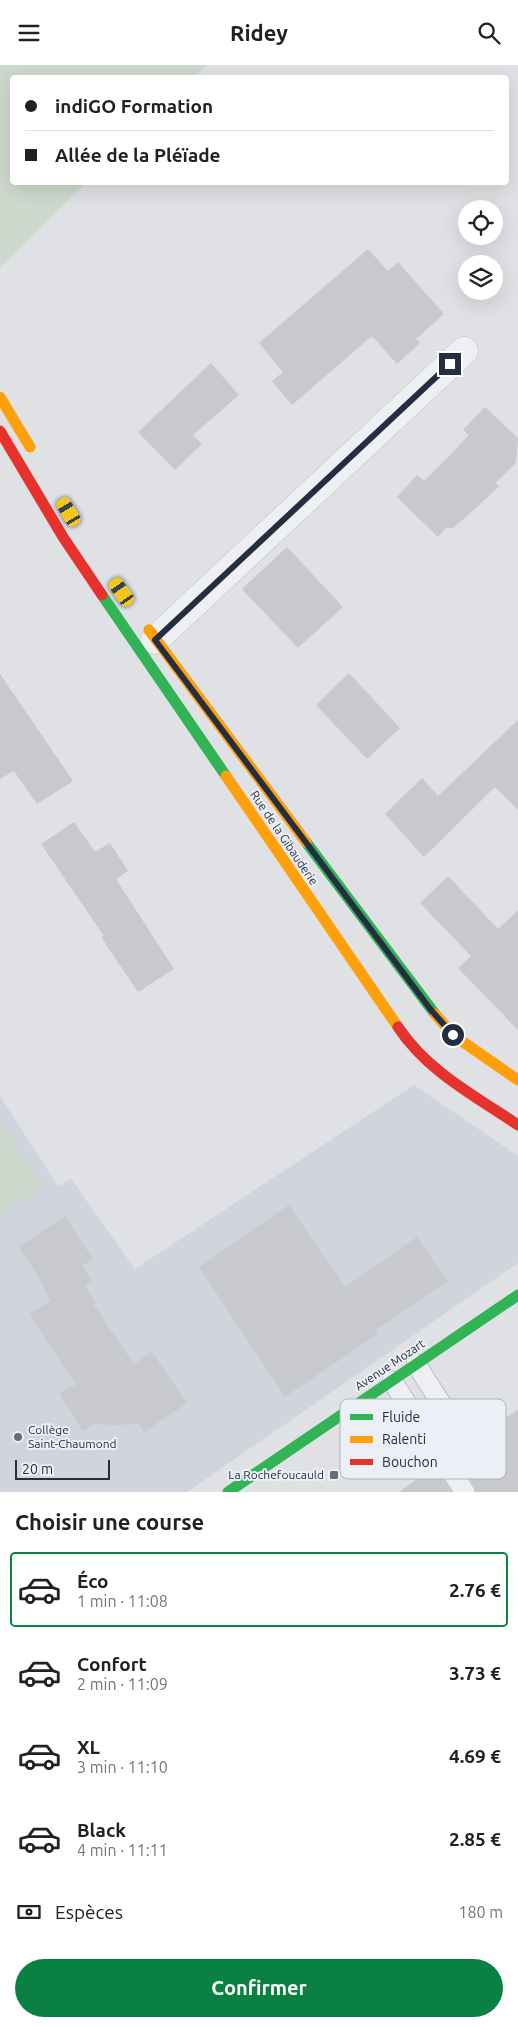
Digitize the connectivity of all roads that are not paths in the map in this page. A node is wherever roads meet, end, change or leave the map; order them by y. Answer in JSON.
{"nodes":[{"id":1,"x":464,"y":351,"type":"dead end"},
{"id":2,"x":0,"y":397,"type":"edge"},
{"id":3,"x":0,"y":431,"type":"edge"},
{"id":4,"x":34,"y":455,"type":"dead end"},
{"id":5,"x":150,"y":632,"type":"joint"},
{"id":6,"x":518,"y":1080,"type":"edge"},
{"id":7,"x":518,"y":1125,"type":"edge"},
{"id":8,"x":518,"y":1295,"type":"edge"},
{"id":9,"x":416,"y":1364,"type":"junction"},
{"id":10,"x":392,"y":1381,"type":"junction"},
{"id":11,"x":365,"y":1399,"type":"edge"},
{"id":12,"x":404,"y":1399,"type":"edge"},
{"id":13,"x":438,"y":1399,"type":"edge"},
{"id":14,"x":340,"y":1416,"type":"edge"},
{"id":15,"x":456,"y":1479,"type":"edge"},
{"id":16,"x":228,"y":1492,"type":"edge"},
{"id":17,"x":465,"y":1492,"type":"edge"}],
"edges":[{"from":1,"to":5,"type":"street"},
{"from":2,"to":4,"type":"street"},
{"from":3,"to":7,"type":"street","name":"Rue de la Gibauderie"},
{"from":5,"to":6,"type":"street","name":"Rue de la Gibauderie"},
{"from":8,"to":9,"type":"street","name":"Avenue Mozart"},
{"from":9,"to":10,"type":"street","name":"Avenue Mozart"},
{"from":9,"to":13,"type":"lane"},
{"from":10,"to":11,"type":"street","name":"Avenue Mozart"},
{"from":10,"to":12,"type":"lane"},
{"from":14,"to":16,"type":"street","name":"Avenue Mozart"},
{"from":15,"to":17,"type":"lane"}]}
